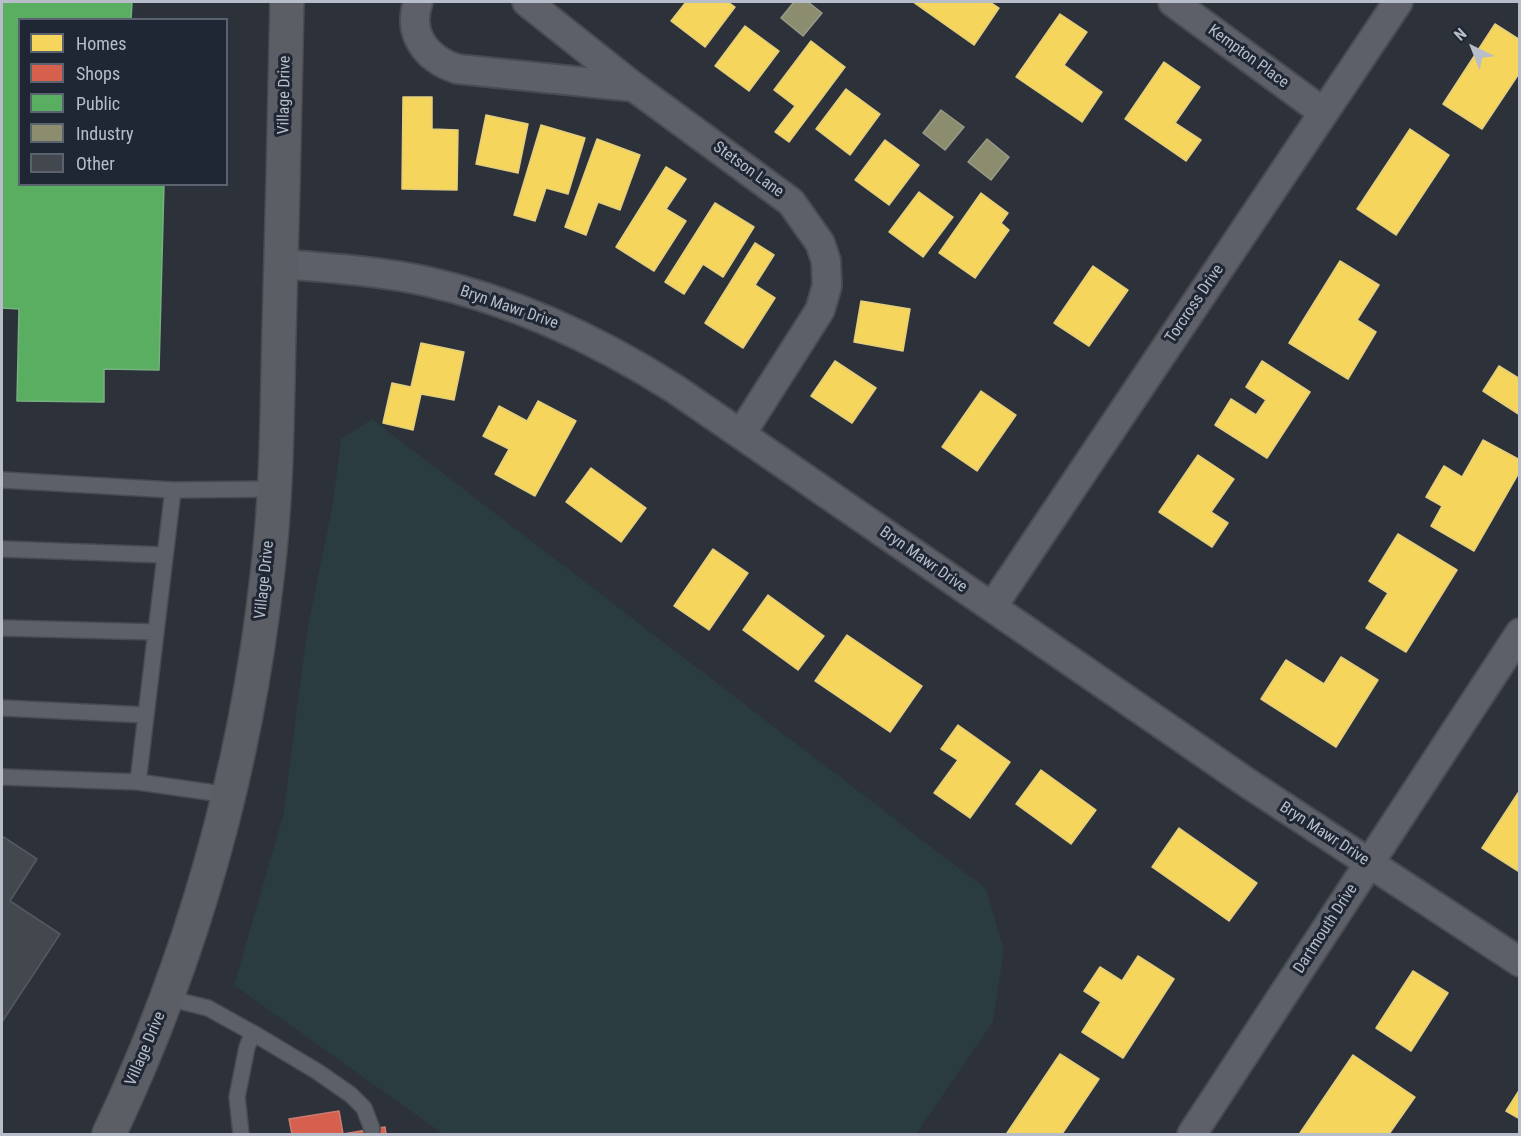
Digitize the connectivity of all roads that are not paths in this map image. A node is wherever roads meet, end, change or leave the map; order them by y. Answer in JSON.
{"nodes":[{"id":1,"x":287,"y":2,"type":"edge"},
{"id":2,"x":418,"y":2,"type":"edge"},
{"id":3,"x":527,"y":2,"type":"edge"},
{"id":4,"x":1173,"y":2,"type":"edge"},
{"id":5,"x":1398,"y":2,"type":"edge"},
{"id":6,"x":634,"y":87,"type":"junction"},
{"id":7,"x":1323,"y":112,"type":"junction"},
{"id":8,"x":281,"y":264,"type":"junction"},
{"id":9,"x":741,"y":434,"type":"junction"},
{"id":10,"x":2,"y":480,"type":"edge"},
{"id":11,"x":274,"y":489,"type":"junction"},
{"id":12,"x":173,"y":490,"type":"junction"},
{"id":13,"x":2,"y":549,"type":"edge"},
{"id":14,"x":165,"y":555,"type":"junction"},
{"id":15,"x":992,"y":608,"type":"junction"},
{"id":16,"x":2,"y":628,"type":"edge"},
{"id":17,"x":156,"y":632,"type":"junction"},
{"id":18,"x":1520,"y":633,"type":"edge"},
{"id":19,"x":2,"y":708,"type":"edge"},
{"id":20,"x":146,"y":715,"type":"junction"},
{"id":21,"x":2,"y":777,"type":"edge"},
{"id":22,"x":138,"y":782,"type":"junction"},
{"id":23,"x":230,"y":795,"type":"junction"},
{"id":24,"x":1369,"y":863,"type":"junction"},
{"id":25,"x":1520,"y":962,"type":"edge"},
{"id":26,"x":167,"y":998,"type":"junction"},
{"id":27,"x":254,"y":1034,"type":"junction"},
{"id":28,"x":372,"y":1129,"type":"dead end"},
{"id":29,"x":108,"y":1134,"type":"edge"},
{"id":30,"x":241,"y":1134,"type":"edge"},
{"id":31,"x":1192,"y":1134,"type":"edge"}],
"edges":[{"from":1,"to":8,"type":"main road","name":"Village Drive"},
{"from":2,"to":6,"type":"street"},
{"from":3,"to":6,"type":"street","name":"Stetson Lane"},
{"from":4,"to":7,"type":"street","name":"Kempton Place"},
{"from":5,"to":7,"type":"street","name":"Torcross Drive"},
{"from":6,"to":9,"type":"street","name":"Stetson Lane"},
{"from":7,"to":15,"type":"street","name":"Torcross Drive"},
{"from":8,"to":9,"type":"street","name":"Bryn Mawr Drive"},
{"from":8,"to":11,"type":"main road","name":"Village Drive"},
{"from":9,"to":15,"type":"street","name":"Bryn Mawr Drive"},
{"from":10,"to":12,"type":"lane"},
{"from":11,"to":12,"type":"lane"},
{"from":11,"to":23,"type":"main road","name":"Village Drive"},
{"from":12,"to":14,"type":"lane"},
{"from":13,"to":14,"type":"lane"},
{"from":14,"to":17,"type":"lane"},
{"from":15,"to":24,"type":"street","name":"Bryn Mawr Drive"},
{"from":16,"to":17,"type":"lane"},
{"from":17,"to":20,"type":"lane"},
{"from":18,"to":24,"type":"street","name":"Dartmouth Drive"},
{"from":19,"to":20,"type":"lane"},
{"from":20,"to":22,"type":"lane"},
{"from":21,"to":22,"type":"lane"},
{"from":22,"to":23,"type":"lane"},
{"from":23,"to":26,"type":"main road","name":"Village Drive"},
{"from":24,"to":25,"type":"street","name":"Bryn Mawr Drive"},
{"from":24,"to":31,"type":"street","name":"Dartmouth Drive"},
{"from":26,"to":27,"type":"lane"},
{"from":26,"to":29,"type":"main road","name":"Village Drive"},
{"from":27,"to":28,"type":"lane"},
{"from":27,"to":30,"type":"lane"}]}
